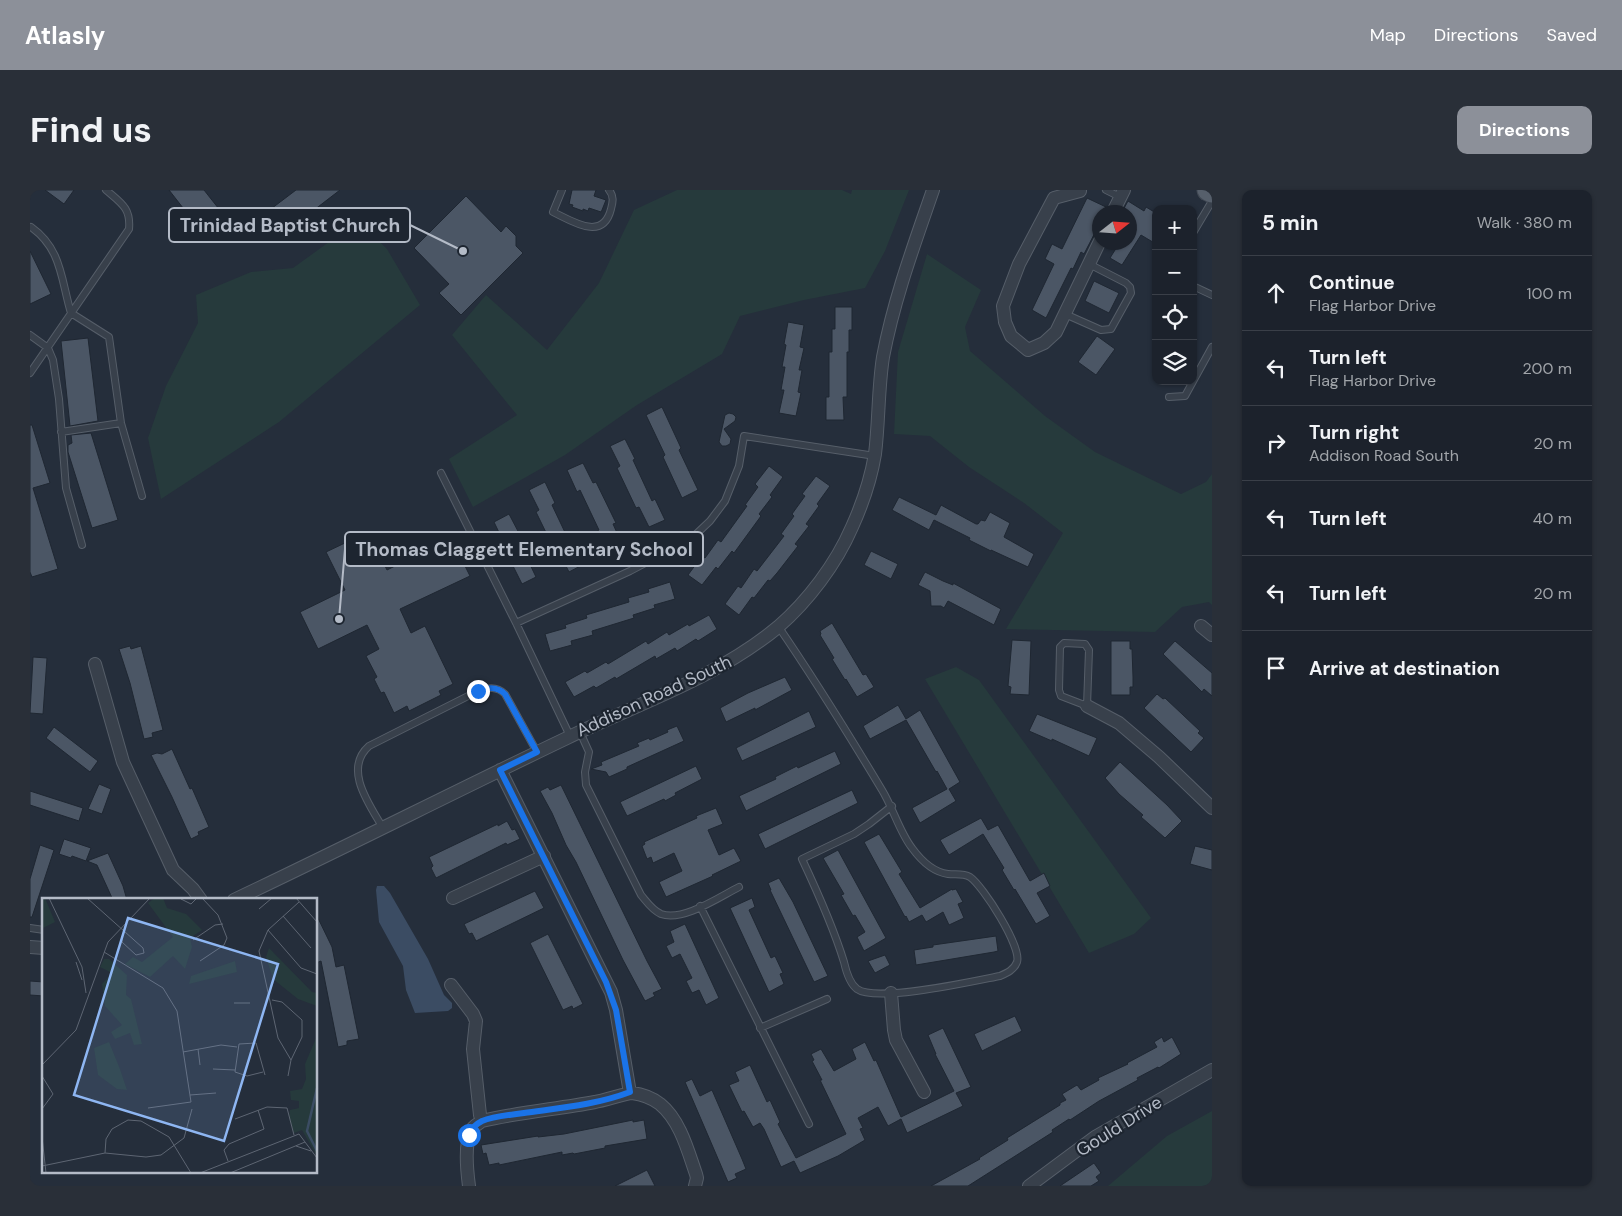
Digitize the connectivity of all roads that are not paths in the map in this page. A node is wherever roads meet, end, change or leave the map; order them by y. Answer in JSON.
{"nodes":[{"id":1,"x":106,"y":190,"type":"edge"},
{"id":2,"x":562,"y":190,"type":"edge"},
{"id":3,"x":609,"y":190,"type":"edge"},
{"id":4,"x":933,"y":190,"type":"edge"},
{"id":5,"x":1106,"y":190,"type":"edge"},
{"id":6,"x":1208,"y":190,"type":"edge"},
{"id":7,"x":1080,"y":191,"type":"edge"},
{"id":8,"x":1212,"y":192,"type":"edge"},
{"id":9,"x":1122,"y":194,"type":"edge"},
{"id":10,"x":1212,"y":201,"type":"edge"},
{"id":11,"x":1197,"y":226,"type":"edge"},
{"id":12,"x":31,"y":227,"type":"edge"},
{"id":13,"x":1096,"y":250,"type":"edge"},
{"id":14,"x":1089,"y":264,"type":"junction"},
{"id":15,"x":1197,"y":288,"type":"edge"},
{"id":16,"x":1212,"y":295,"type":"edge"},
{"id":17,"x":71,"y":313,"type":"junction"},
{"id":18,"x":1066,"y":314,"type":"junction"},
{"id":19,"x":30,"y":335,"type":"edge"},
{"id":20,"x":1212,"y":347,"type":"edge"},
{"id":21,"x":48,"y":348,"type":"junction"},
{"id":22,"x":30,"y":373,"type":"edge"},
{"id":23,"x":1169,"y":397,"type":"dead end"},
{"id":24,"x":121,"y":423,"type":"junction"},
{"id":25,"x":61,"y":432,"type":"junction"},
{"id":26,"x":875,"y":456,"type":"junction"},
{"id":27,"x":441,"y":473,"type":"dead end"},
{"id":28,"x":142,"y":496,"type":"dead end"},
{"id":29,"x":82,"y":545,"type":"dead end"},
{"id":30,"x":516,"y":623,"type":"junction"},
{"id":31,"x":778,"y":626,"type":"junction"},
{"id":32,"x":1201,"y":626,"type":"dead end"},
{"id":33,"x":1212,"y":635,"type":"edge"},
{"id":34,"x":95,"y":664,"type":"dead end"},
{"id":35,"x":1087,"y":706,"type":"junction"},
{"id":36,"x":575,"y":734,"type":"junction"},
{"id":37,"x":537,"y":752,"type":"junction"},
{"id":38,"x":500,"y":770,"type":"junction"},
{"id":39,"x":892,"y":806,"type":"junction"},
{"id":40,"x":1212,"y":808,"type":"edge"},
{"id":41,"x":383,"y":828,"type":"junction"},
{"id":42,"x":544,"y":856,"type":"junction"},
{"id":43,"x":739,"y":887,"type":"dead end"},
{"id":44,"x":253,"y":896,"type":"edge"},
{"id":45,"x":200,"y":898,"type":"edge"},
{"id":46,"x":453,"y":898,"type":"dead end"},
{"id":47,"x":700,"y":906,"type":"junction"},
{"id":48,"x":451,"y":985,"type":"dead end"},
{"id":49,"x":890,"y":993,"type":"junction"},
{"id":50,"x":827,"y":999,"type":"dead end"},
{"id":51,"x":760,"y":1028,"type":"junction"},
{"id":52,"x":1212,"y":1070,"type":"edge"},
{"id":53,"x":630,"y":1092,"type":"junction"},
{"id":54,"x":924,"y":1092,"type":"dead end"},
{"id":55,"x":482,"y":1121,"type":"junction"},
{"id":56,"x":808,"y":1124,"type":"dead end"},
{"id":57,"x":469,"y":1186,"type":"edge"},
{"id":58,"x":695,"y":1186,"type":"edge"},
{"id":59,"x":1028,"y":1186,"type":"edge"}],
"edges":[{"from":1,"to":17,"type":"lane"},
{"from":2,"to":3,"type":"lane"},
{"from":4,"to":26,"type":"street","name":"Addison Road South"},
{"from":5,"to":9,"type":"lane"},
{"from":6,"to":8,"type":"main road"},
{"from":7,"to":18,"type":"street"},
{"from":10,"to":11,"type":"lane"},
{"from":12,"to":17,"type":"lane"},
{"from":13,"to":14,"type":"street"},
{"from":14,"to":18,"type":"street"},
{"from":14,"to":18,"type":"lane"},
{"from":15,"to":16,"type":"lane"},
{"from":17,"to":21,"type":"lane"},
{"from":17,"to":24,"type":"lane"},
{"from":19,"to":21,"type":"lane"},
{"from":20,"to":23,"type":"lane"},
{"from":21,"to":22,"type":"lane"},
{"from":21,"to":25,"type":"lane"},
{"from":24,"to":25,"type":"lane"},
{"from":24,"to":28,"type":"lane"},
{"from":25,"to":29,"type":"lane"},
{"from":26,"to":30,"type":"lane"},
{"from":26,"to":31,"type":"street","name":"Addison Road South"},
{"from":27,"to":30,"type":"lane"},
{"from":30,"to":36,"type":"lane"},
{"from":31,"to":36,"type":"street","name":"Addison Road South"},
{"from":31,"to":39,"type":"lane"},
{"from":32,"to":33,"type":"street"},
{"from":34,"to":45,"type":"street"},
{"from":35,"to":35,"type":"lane"},
{"from":35,"to":40,"type":"street"},
{"from":36,"to":37,"type":"street","name":"Addison Road South"},
{"from":36,"to":47,"type":"lane"},
{"from":37,"to":38,"type":"street","name":"Addison Road South"},
{"from":37,"to":41,"type":"lane"},
{"from":38,"to":41,"type":"street","name":"Addison Road South"},
{"from":38,"to":42,"type":"street"},
{"from":39,"to":49,"type":"lane"},
{"from":39,"to":49,"type":"lane"},
{"from":41,"to":44,"type":"street","name":"Addison Road South"},
{"from":42,"to":46,"type":"street"},
{"from":42,"to":53,"type":"street"},
{"from":43,"to":47,"type":"lane"},
{"from":47,"to":51,"type":"lane"},
{"from":48,"to":55,"type":"street"},
{"from":49,"to":54,"type":"street"},
{"from":50,"to":51,"type":"lane"},
{"from":51,"to":56,"type":"lane"},
{"from":52,"to":59,"type":"street","name":"Gould Drive"},
{"from":53,"to":55,"type":"street"},
{"from":53,"to":58,"type":"street"},
{"from":55,"to":57,"type":"street"}]}
